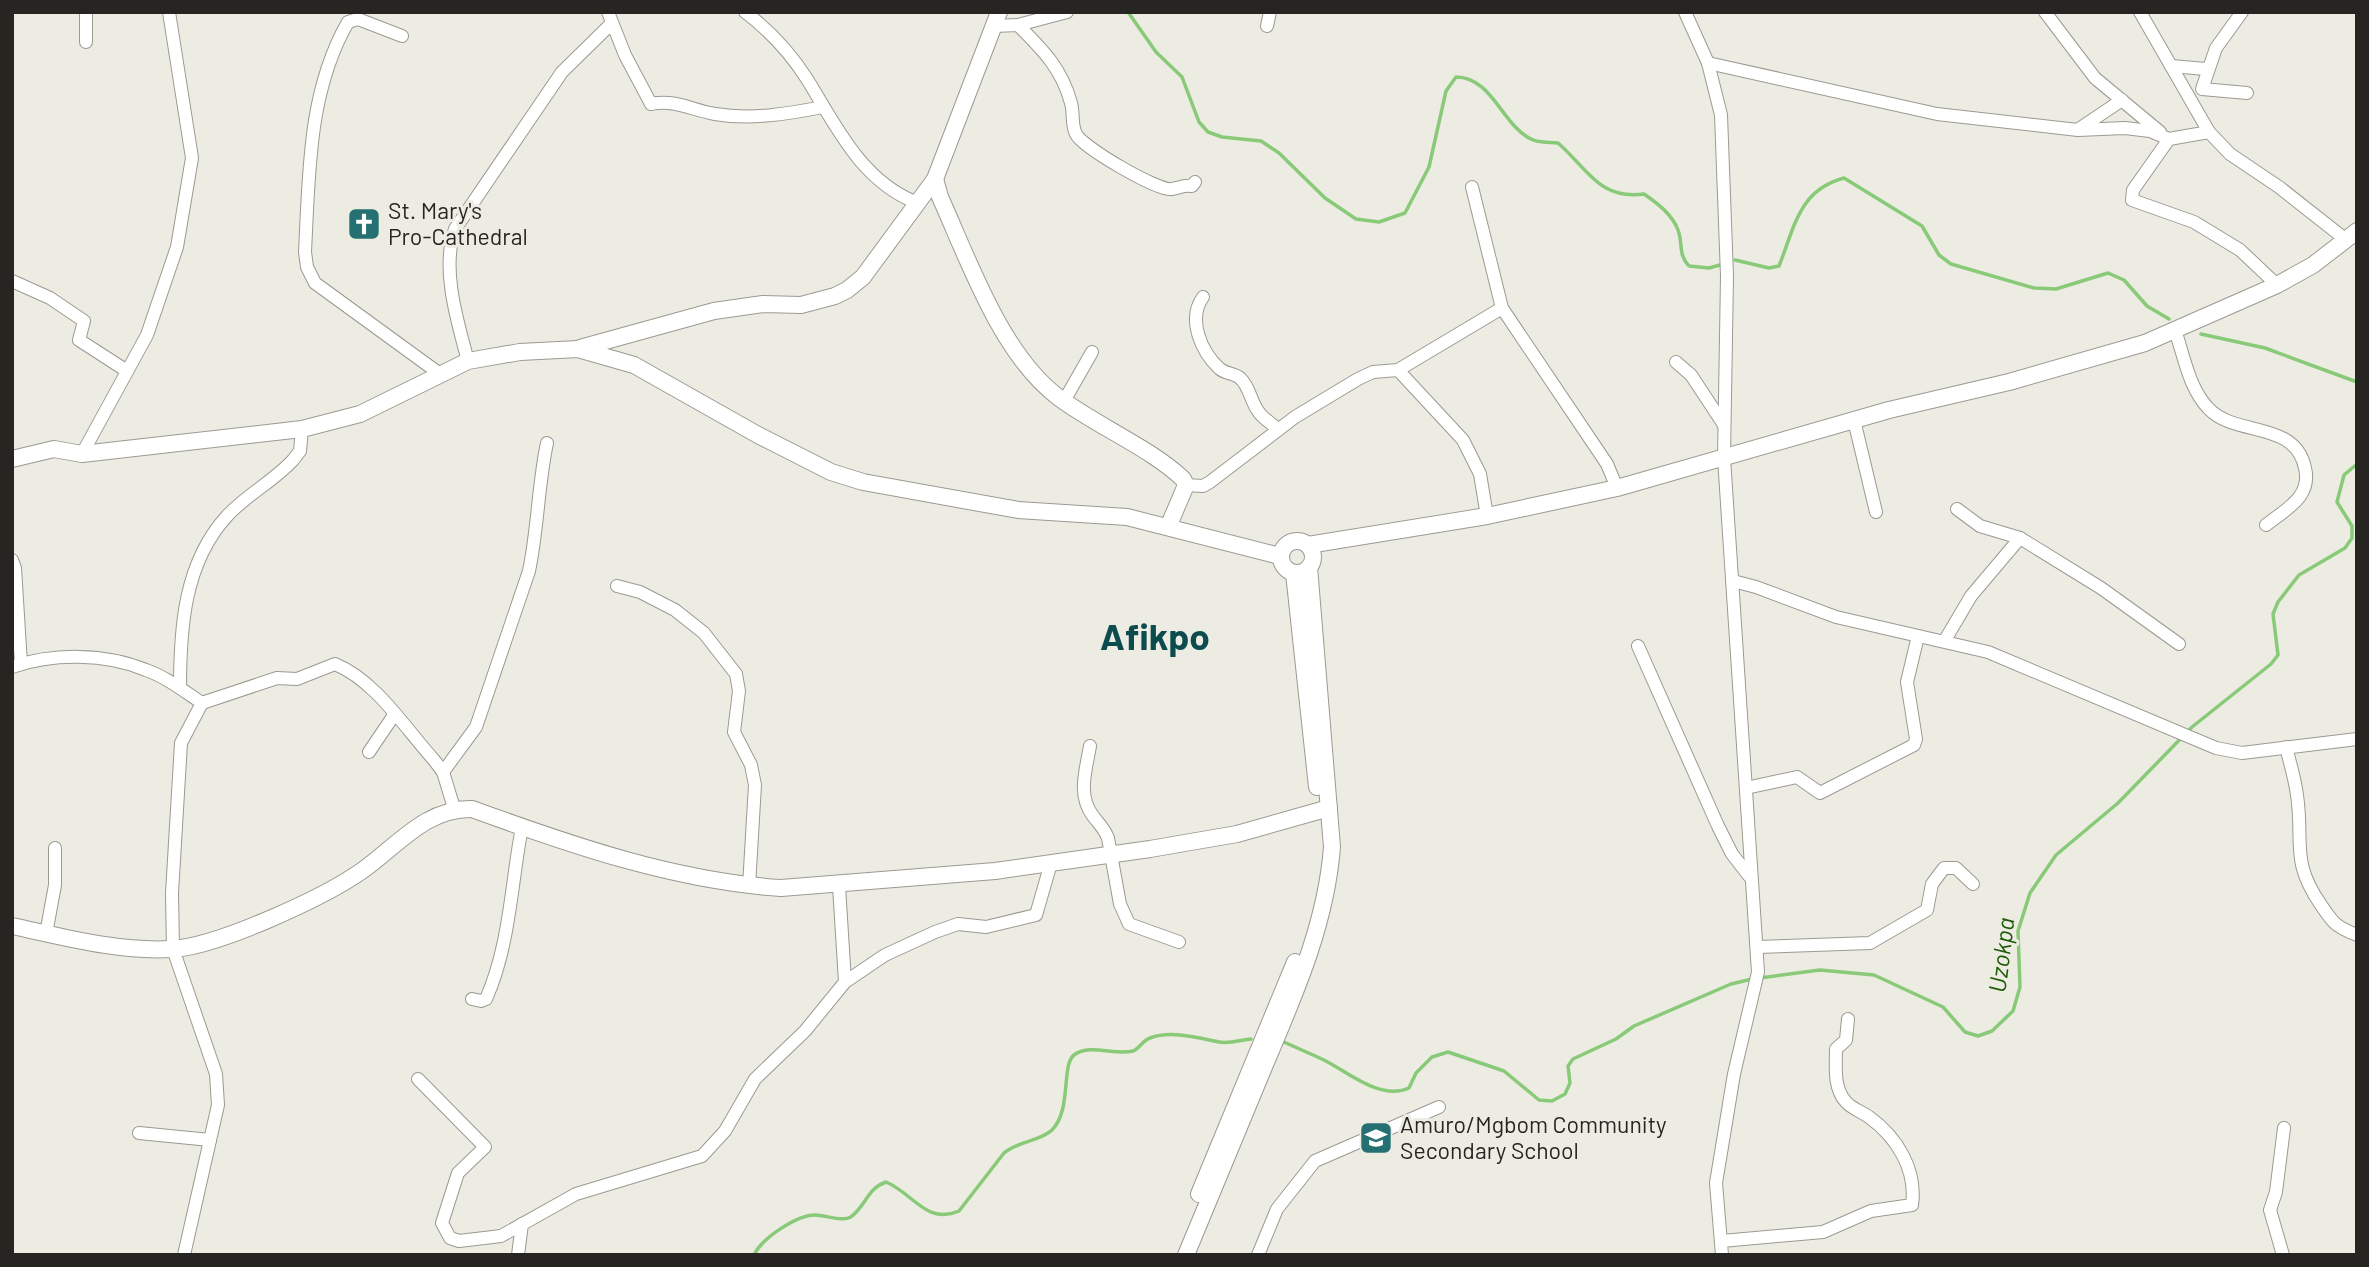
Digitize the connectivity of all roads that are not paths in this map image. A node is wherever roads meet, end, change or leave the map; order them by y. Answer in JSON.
{"nodes":[{"id":1,"x":86,"y":12,"type":"edge"},
{"id":2,"x":169,"y":12,"type":"edge"},
{"id":3,"x":745,"y":12,"type":"edge"},
{"id":4,"x":1067,"y":12,"type":"edge"},
{"id":5,"x":1270,"y":12,"type":"edge"},
{"id":6,"x":1685,"y":12,"type":"edge"},
{"id":7,"x":2045,"y":12,"type":"edge"},
{"id":8,"x":2140,"y":12,"type":"edge"},
{"id":9,"x":2242,"y":12,"type":"edge"},
{"id":10,"x":610,"y":18,"type":"edge"},
{"id":11,"x":996,"y":19,"type":"edge"},
{"id":12,"x":1018,"y":25,"type":"junction"},
{"id":13,"x":1266,"y":26,"type":"dead end"},
{"id":14,"x":402,"y":36,"type":"dead end"},
{"id":15,"x":86,"y":42,"type":"dead end"},
{"id":16,"x":1708,"y":63,"type":"junction"},
{"id":17,"x":2171,"y":66,"type":"junction"},
{"id":18,"x":2206,"y":69,"type":"junction"},
{"id":19,"x":2202,"y":89,"type":"junction"},
{"id":20,"x":2247,"y":93,"type":"dead end"},
{"id":21,"x":2188,"y":94,"type":"junction"},
{"id":22,"x":2122,"y":100,"type":"junction"},
{"id":23,"x":823,"y":107,"type":"junction"},
{"id":24,"x":2078,"y":130,"type":"junction"},
{"id":25,"x":2209,"y":132,"type":"junction"},
{"id":26,"x":2169,"y":139,"type":"junction"},
{"id":27,"x":935,"y":179,"type":"junction"},
{"id":28,"x":1195,"y":181,"type":"dead end"},
{"id":29,"x":1472,"y":187,"type":"dead end"},
{"id":30,"x":915,"y":202,"type":"junction"},
{"id":31,"x":946,"y":211,"type":"junction"},
{"id":32,"x":2351,"y":235,"type":"edge"},
{"id":33,"x":12,"y":281,"type":"edge"},
{"id":34,"x":2277,"y":285,"type":"junction"},
{"id":35,"x":1203,"y":297,"type":"dead end"},
{"id":36,"x":1502,"y":308,"type":"junction"},
{"id":37,"x":2175,"y":330,"type":"junction"},
{"id":38,"x":623,"y":337,"type":"junction"},
{"id":39,"x":578,"y":349,"type":"junction"},
{"id":40,"x":1092,"y":352,"type":"dead end"},
{"id":41,"x":468,"y":360,"type":"junction"},
{"id":42,"x":1676,"y":362,"type":"dead end"},
{"id":43,"x":629,"y":363,"type":"junction"},
{"id":44,"x":1398,"y":370,"type":"junction"},
{"id":45,"x":127,"y":371,"type":"junction"},
{"id":46,"x":440,"y":374,"type":"junction"},
{"id":47,"x":1063,"y":401,"type":"junction"},
{"id":48,"x":1854,"y":420,"type":"junction"},
{"id":49,"x":1724,"y":425,"type":"junction"},
{"id":50,"x":302,"y":429,"type":"junction"},
{"id":51,"x":1278,"y":429,"type":"junction"},
{"id":52,"x":547,"y":443,"type":"dead end"},
{"id":53,"x":82,"y":454,"type":"junction"},
{"id":54,"x":1724,"y":458,"type":"junction"},
{"id":55,"x":12,"y":459,"type":"edge"},
{"id":56,"x":1186,"y":485,"type":"junction"},
{"id":57,"x":1617,"y":488,"type":"junction"},
{"id":58,"x":1957,"y":509,"type":"dead end"},
{"id":59,"x":1876,"y":512,"type":"dead end"},
{"id":60,"x":1487,"y":516,"type":"junction"},
{"id":61,"x":1169,"y":525,"type":"junction"},
{"id":62,"x":2266,"y":525,"type":"dead end"},
{"id":63,"x":2020,"y":538,"type":"junction"},
{"id":64,"x":1308,"y":545,"type":"junction"},
{"id":65,"x":1280,"y":556,"type":"junction"},
{"id":66,"x":12,"y":560,"type":"edge"},
{"id":67,"x":1302,"y":570,"type":"junction"},
{"id":68,"x":1732,"y":581,"type":"junction"},
{"id":69,"x":617,"y":586,"type":"dead end"},
{"id":70,"x":1918,"y":636,"type":"junction"},
{"id":71,"x":1945,"y":640,"type":"junction"},
{"id":72,"x":2179,"y":644,"type":"dead end"},
{"id":73,"x":1638,"y":646,"type":"dead end"},
{"id":74,"x":17,"y":665,"type":"edge"},
{"id":75,"x":180,"y":688,"type":"junction"},
{"id":76,"x":202,"y":703,"type":"junction"},
{"id":77,"x":394,"y":715,"type":"junction"},
{"id":78,"x":2357,"y":739,"type":"edge"},
{"id":79,"x":1090,"y":746,"type":"dead end"},
{"id":80,"x":2286,"y":747,"type":"junction"},
{"id":81,"x":369,"y":751,"type":"dead end"},
{"id":82,"x":443,"y":772,"type":"junction"},
{"id":83,"x":1746,"y":788,"type":"junction"},
{"id":84,"x":454,"y":808,"type":"junction"},
{"id":85,"x":1324,"y":809,"type":"junction"},
{"id":86,"x":522,"y":827,"type":"junction"},
{"id":87,"x":55,"y":848,"type":"dead end"},
{"id":88,"x":1111,"y":855,"type":"junction"},
{"id":89,"x":1051,"y":863,"type":"junction"},
{"id":90,"x":1750,"y":877,"type":"junction"},
{"id":91,"x":1973,"y":884,"type":"dead end"},
{"id":92,"x":749,"y":886,"type":"junction"},
{"id":93,"x":839,"y":886,"type":"junction"},
{"id":94,"x":12,"y":926,"type":"edge"},
{"id":95,"x":46,"y":934,"type":"junction"},
{"id":96,"x":2357,"y":935,"type":"edge"},
{"id":97,"x":1179,"y":942,"type":"dead end"},
{"id":98,"x":1757,"y":947,"type":"junction"},
{"id":99,"x":173,"y":949,"type":"junction"},
{"id":100,"x":845,"y":982,"type":"junction"},
{"id":101,"x":472,"y":999,"type":"dead end"},
{"id":102,"x":1848,"y":1019,"type":"dead end"},
{"id":103,"x":418,"y":1079,"type":"dead end"},
{"id":104,"x":1439,"y":1107,"type":"dead end"},
{"id":105,"x":2284,"y":1128,"type":"dead end"},
{"id":106,"x":139,"y":1133,"type":"dead end"},
{"id":107,"x":210,"y":1140,"type":"junction"},
{"id":108,"x":522,"y":1224,"type":"junction"},
{"id":109,"x":1722,"y":1248,"type":"edge"},
{"id":110,"x":184,"y":1255,"type":"edge"},
{"id":111,"x":518,"y":1255,"type":"edge"},
{"id":112,"x":1174,"y":1255,"type":"edge"},
{"id":113,"x":1186,"y":1255,"type":"edge"},
{"id":114,"x":1258,"y":1255,"type":"edge"},
{"id":115,"x":2283,"y":1255,"type":"edge"}],
"edges":[{"from":1,"to":15,"type":"street"},
{"from":2,"to":45,"type":"street"},
{"from":3,"to":23,"type":"street"},
{"from":4,"to":12,"type":"street"},
{"from":5,"to":13,"type":"street"},
{"from":6,"to":16,"type":"street"},
{"from":7,"to":22,"type":"street"},
{"from":8,"to":17,"type":"street"},
{"from":9,"to":18,"type":"street"},
{"from":10,"to":23,"type":"street"},
{"from":10,"to":41,"type":"street"},
{"from":11,"to":12,"type":"street"},
{"from":11,"to":27,"type":"street"},
{"from":12,"to":28,"type":"street"},
{"from":14,"to":46,"type":"street"},
{"from":16,"to":24,"type":"street"},
{"from":16,"to":49,"type":"street"},
{"from":17,"to":18,"type":"street"},
{"from":17,"to":21,"type":"street"},
{"from":18,"to":19,"type":"street"},
{"from":19,"to":20,"type":"street"},
{"from":19,"to":21,"type":"street"},
{"from":21,"to":25,"type":"street"},
{"from":22,"to":24,"type":"street"},
{"from":22,"to":26,"type":"street"},
{"from":23,"to":30,"type":"street"},
{"from":24,"to":26,"type":"street"},
{"from":25,"to":26,"type":"street"},
{"from":25,"to":32,"type":"street"},
{"from":26,"to":34,"type":"street"},
{"from":27,"to":30,"type":"street"},
{"from":27,"to":31,"type":"street"},
{"from":29,"to":36,"type":"street"},
{"from":30,"to":31,"type":"street"},
{"from":30,"to":38,"type":"street"},
{"from":31,"to":47,"type":"street"},
{"from":32,"to":34,"type":"street"},
{"from":33,"to":45,"type":"street"},
{"from":34,"to":37,"type":"street"},
{"from":35,"to":51,"type":"street"},
{"from":36,"to":44,"type":"street"},
{"from":36,"to":57,"type":"street"},
{"from":37,"to":48,"type":"street"},
{"from":37,"to":62,"type":"street"},
{"from":38,"to":39,"type":"street"},
{"from":38,"to":43,"type":"street"},
{"from":39,"to":41,"type":"street"},
{"from":39,"to":43,"type":"street"},
{"from":40,"to":47,"type":"street"},
{"from":41,"to":46,"type":"street"},
{"from":42,"to":49,"type":"street"},
{"from":43,"to":61,"type":"street"},
{"from":44,"to":51,"type":"street"},
{"from":44,"to":60,"type":"street"},
{"from":45,"to":53,"type":"street"},
{"from":46,"to":50,"type":"street"},
{"from":47,"to":56,"type":"street"},
{"from":48,"to":54,"type":"street"},
{"from":48,"to":59,"type":"street"},
{"from":49,"to":54,"type":"street"},
{"from":50,"to":53,"type":"street"},
{"from":50,"to":75,"type":"street"},
{"from":51,"to":56,"type":"street"},
{"from":52,"to":82,"type":"street"},
{"from":53,"to":55,"type":"street"},
{"from":54,"to":57,"type":"street"},
{"from":54,"to":68,"type":"street"},
{"from":56,"to":61,"type":"street"},
{"from":57,"to":60,"type":"street"},
{"from":58,"to":63,"type":"street"},
{"from":60,"to":64,"type":"street"},
{"from":61,"to":65,"type":"street"},
{"from":63,"to":71,"type":"street"},
{"from":63,"to":72,"type":"street"},
{"from":64,"to":65,"type":"street"},
{"from":64,"to":67,"type":"street"},
{"from":65,"to":67,"type":"street"},
{"from":66,"to":74,"type":"street"},
{"from":67,"to":85,"type":"street"},
{"from":68,"to":70,"type":"street"},
{"from":68,"to":83,"type":"street"},
{"from":69,"to":92,"type":"street"},
{"from":70,"to":71,"type":"street"},
{"from":70,"to":83,"type":"street"},
{"from":71,"to":80,"type":"street"},
{"from":73,"to":90,"type":"street"},
{"from":74,"to":75,"type":"street"},
{"from":75,"to":76,"type":"street"},
{"from":76,"to":77,"type":"street"},
{"from":76,"to":99,"type":"street"},
{"from":77,"to":81,"type":"street"},
{"from":77,"to":82,"type":"street"},
{"from":78,"to":80,"type":"street"},
{"from":79,"to":88,"type":"street"},
{"from":80,"to":96,"type":"street"},
{"from":82,"to":84,"type":"street"},
{"from":83,"to":90,"type":"street"},
{"from":84,"to":86,"type":"street"},
{"from":84,"to":99,"type":"street"},
{"from":85,"to":88,"type":"street"},
{"from":85,"to":112,"type":"street"},
{"from":85,"to":113,"type":"street"},
{"from":86,"to":92,"type":"street"},
{"from":86,"to":101,"type":"street"},
{"from":87,"to":95,"type":"street"},
{"from":88,"to":89,"type":"street"},
{"from":88,"to":97,"type":"street"},
{"from":89,"to":93,"type":"street"},
{"from":89,"to":100,"type":"street"},
{"from":90,"to":98,"type":"street"},
{"from":91,"to":98,"type":"street"},
{"from":92,"to":93,"type":"street"},
{"from":93,"to":100,"type":"street"},
{"from":94,"to":95,"type":"street"},
{"from":95,"to":99,"type":"street"},
{"from":98,"to":109,"type":"street"},
{"from":99,"to":107,"type":"street"},
{"from":100,"to":108,"type":"street"},
{"from":102,"to":109,"type":"street"},
{"from":103,"to":108,"type":"street"},
{"from":104,"to":114,"type":"street"},
{"from":105,"to":115,"type":"street"},
{"from":106,"to":107,"type":"street"},
{"from":107,"to":110,"type":"street"},
{"from":108,"to":111,"type":"street"}]}
